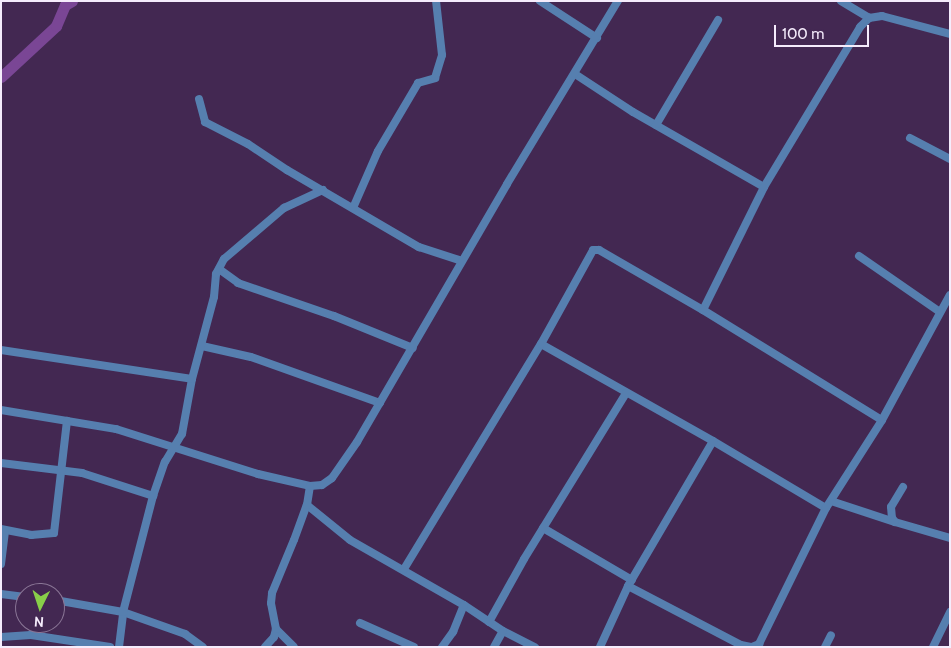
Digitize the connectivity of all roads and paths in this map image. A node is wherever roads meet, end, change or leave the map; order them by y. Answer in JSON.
{"nodes":[{"id":1,"x":436,"y":1,"type":"edge"},
{"id":2,"x":540,"y":1,"type":"edge"},
{"id":3,"x":618,"y":1,"type":"edge"},
{"id":4,"x":841,"y":1,"type":"edge"},
{"id":5,"x":869,"y":18,"type":"junction"},
{"id":6,"x":718,"y":20,"type":"dead end"},
{"id":7,"x":950,"y":34,"type":"edge"},
{"id":8,"x":597,"y":38,"type":"junction"},
{"id":9,"x":574,"y":74,"type":"junction"},
{"id":10,"x":199,"y":99,"type":"dead end"},
{"id":11,"x":656,"y":125,"type":"junction"},
{"id":12,"x":910,"y":138,"type":"dead end"},
{"id":13,"x":950,"y":159,"type":"edge"},
{"id":14,"x":764,"y":187,"type":"junction"},
{"id":15,"x":323,"y":190,"type":"junction"},
{"id":16,"x":352,"y":208,"type":"junction"},
{"id":17,"x":859,"y":256,"type":"dead end"},
{"id":18,"x":462,"y":262,"type":"junction"},
{"id":19,"x":219,"y":269,"type":"junction"},
{"id":20,"x":950,"y":295,"type":"edge"},
{"id":21,"x":703,"y":310,"type":"junction"},
{"id":22,"x":940,"y":312,"type":"junction"},
{"id":23,"x":541,"y":344,"type":"junction"},
{"id":24,"x":202,"y":346,"type":"junction"},
{"id":25,"x":413,"y":348,"type":"junction"},
{"id":26,"x":1,"y":350,"type":"edge"},
{"id":27,"x":192,"y":379,"type":"junction"},
{"id":28,"x":626,"y":393,"type":"junction"},
{"id":29,"x":380,"y":403,"type":"junction"},
{"id":30,"x":1,"y":410,"type":"edge"},
{"id":31,"x":882,"y":420,"type":"junction"},
{"id":32,"x":67,"y":421,"type":"junction"},
{"id":33,"x":713,"y":441,"type":"junction"},
{"id":34,"x":174,"y":446,"type":"junction"},
{"id":35,"x":1,"y":464,"type":"edge"},
{"id":36,"x":62,"y":470,"type":"junction"},
{"id":37,"x":310,"y":486,"type":"junction"},
{"id":38,"x":903,"y":487,"type":"dead end"},
{"id":39,"x":153,"y":496,"type":"junction"},
{"id":40,"x":307,"y":505,"type":"junction"},
{"id":41,"x":829,"y":505,"type":"junction"},
{"id":42,"x":895,"y":522,"type":"junction"},
{"id":43,"x":543,"y":528,"type":"junction"},
{"id":44,"x":3,"y":530,"type":"edge"},
{"id":45,"x":950,"y":538,"type":"edge"},
{"id":46,"x":1,"y":564,"type":"edge"},
{"id":47,"x":404,"y":569,"type":"junction"},
{"id":48,"x":630,"y":583,"type":"junction"},
{"id":49,"x":1,"y":594,"type":"edge"},
{"id":50,"x":15,"y":595,"type":"edge"},
{"id":51,"x":65,"y":602,"type":"edge"},
{"id":52,"x":464,"y":605,"type":"junction"},
{"id":53,"x":124,"y":612,"type":"junction"},
{"id":54,"x":950,"y":612,"type":"edge"},
{"id":55,"x":489,"y":622,"type":"junction"},
{"id":56,"x":360,"y":623,"type":"dead end"},
{"id":57,"x":947,"y":626,"type":"edge"},
{"id":58,"x":276,"y":629,"type":"junction"},
{"id":59,"x":503,"y":631,"type":"junction"},
{"id":60,"x":831,"y":635,"type":"dead end"},
{"id":61,"x":1,"y":637,"type":"edge"},
{"id":62,"x":110,"y":647,"type":"edge"},
{"id":63,"x":119,"y":647,"type":"edge"},
{"id":64,"x":204,"y":647,"type":"edge"},
{"id":65,"x":266,"y":647,"type":"edge"},
{"id":66,"x":294,"y":647,"type":"edge"},
{"id":67,"x":414,"y":647,"type":"edge"},
{"id":68,"x":442,"y":647,"type":"edge"},
{"id":69,"x":494,"y":647,"type":"edge"},
{"id":70,"x":535,"y":647,"type":"edge"},
{"id":71,"x":600,"y":647,"type":"edge"},
{"id":72,"x":752,"y":647,"type":"edge"},
{"id":73,"x":825,"y":647,"type":"edge"},
{"id":74,"x":933,"y":647,"type":"edge"}],
"edges":[{"from":1,"to":16,"type":"street"},
{"from":2,"to":8,"type":"street"},
{"from":3,"to":8,"type":"street"},
{"from":4,"to":5,"type":"street"},
{"from":5,"to":7,"type":"street"},
{"from":5,"to":14,"type":"street"},
{"from":6,"to":11,"type":"street"},
{"from":8,"to":9,"type":"street"},
{"from":9,"to":11,"type":"street"},
{"from":9,"to":18,"type":"street"},
{"from":10,"to":15,"type":"street"},
{"from":11,"to":14,"type":"street"},
{"from":12,"to":13,"type":"street"},
{"from":14,"to":21,"type":"street"},
{"from":15,"to":16,"type":"street"},
{"from":15,"to":19,"type":"street"},
{"from":16,"to":18,"type":"street"},
{"from":17,"to":22,"type":"street"},
{"from":18,"to":25,"type":"street"},
{"from":19,"to":24,"type":"street"},
{"from":19,"to":25,"type":"street"},
{"from":20,"to":22,"type":"street"},
{"from":21,"to":23,"type":"street"},
{"from":21,"to":31,"type":"street"},
{"from":22,"to":31,"type":"street"},
{"from":23,"to":28,"type":"street"},
{"from":23,"to":47,"type":"street"},
{"from":24,"to":27,"type":"street"},
{"from":24,"to":29,"type":"street"},
{"from":25,"to":29,"type":"street"},
{"from":26,"to":27,"type":"street"},
{"from":27,"to":34,"type":"street"},
{"from":28,"to":33,"type":"street"},
{"from":28,"to":43,"type":"street"},
{"from":29,"to":37,"type":"street"},
{"from":30,"to":32,"type":"street"},
{"from":31,"to":41,"type":"street"},
{"from":32,"to":34,"type":"street"},
{"from":32,"to":36,"type":"street"},
{"from":33,"to":41,"type":"street"},
{"from":33,"to":48,"type":"street"},
{"from":34,"to":37,"type":"street"},
{"from":34,"to":39,"type":"street"},
{"from":35,"to":36,"type":"street"},
{"from":36,"to":39,"type":"street"},
{"from":36,"to":44,"type":"street"},
{"from":37,"to":40,"type":"street"},
{"from":38,"to":42,"type":"street"},
{"from":39,"to":53,"type":"street"},
{"from":40,"to":47,"type":"street"},
{"from":40,"to":58,"type":"street"},
{"from":41,"to":42,"type":"street"},
{"from":41,"to":72,"type":"street"},
{"from":42,"to":45,"type":"street"},
{"from":43,"to":48,"type":"street"},
{"from":43,"to":55,"type":"street"},
{"from":44,"to":46,"type":"street"},
{"from":47,"to":52,"type":"street"},
{"from":48,"to":71,"type":"street"},
{"from":48,"to":72,"type":"street"},
{"from":49,"to":50,"type":"street"},
{"from":51,"to":53,"type":"street"},
{"from":52,"to":55,"type":"street"},
{"from":52,"to":68,"type":"street"},
{"from":53,"to":63,"type":"street"},
{"from":53,"to":64,"type":"street"},
{"from":54,"to":57,"type":"street"},
{"from":55,"to":59,"type":"street"},
{"from":56,"to":67,"type":"street"},
{"from":57,"to":74,"type":"street"},
{"from":58,"to":65,"type":"street"},
{"from":58,"to":66,"type":"street"},
{"from":59,"to":69,"type":"street"},
{"from":59,"to":70,"type":"street"},
{"from":60,"to":73,"type":"street"},
{"from":61,"to":62,"type":"street"}]}
